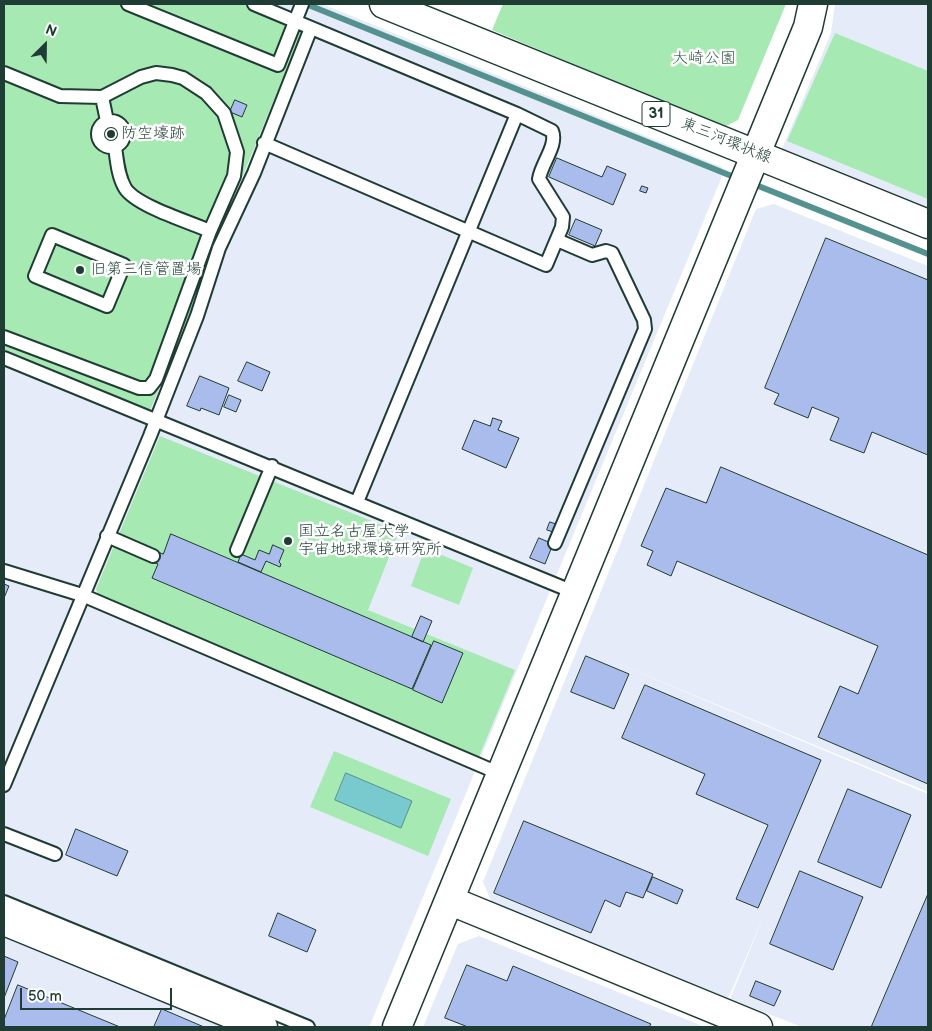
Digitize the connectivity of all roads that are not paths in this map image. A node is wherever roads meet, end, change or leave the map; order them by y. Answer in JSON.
{"nodes":[{"id":1,"x":128,"y":4,"type":"edge"},
{"id":2,"x":254,"y":4,"type":"edge"},
{"id":3,"x":384,"y":4,"type":"edge"},
{"id":4,"x":813,"y":4,"type":"edge"},
{"id":5,"x":298,"y":12,"type":"edge"},
{"id":6,"x":311,"y":28,"type":"junction"},
{"id":7,"x":4,"y":73,"type":"edge"},
{"id":8,"x":102,"y":97,"type":"junction"},
{"id":9,"x":517,"y":114,"type":"junction"},
{"id":10,"x":108,"y":121,"type":"junction"},
{"id":11,"x":264,"y":143,"type":"junction"},
{"id":12,"x":115,"y":147,"type":"junction"},
{"id":13,"x":756,"y":154,"type":"junction"},
{"id":14,"x":928,"y":224,"type":"edge"},
{"id":15,"x":210,"y":231,"type":"junction"},
{"id":16,"x":468,"y":233,"type":"junction"},
{"id":17,"x":556,"y":240,"type":"junction"},
{"id":18,"x":107,"y":306,"type":"joint"},
{"id":19,"x":4,"y":337,"type":"edge"},
{"id":20,"x":4,"y":358,"type":"edge"},
{"id":21,"x":155,"y":420,"type":"junction"},
{"id":22,"x":272,"y":466,"type":"junction"},
{"id":23,"x":357,"y":502,"type":"junction"},
{"id":24,"x":106,"y":536,"type":"junction"},
{"id":25,"x":555,"y":543,"type":"dead end"},
{"id":26,"x":237,"y":550,"type":"dead end"},
{"id":27,"x":153,"y":556,"type":"dead end"},
{"id":28,"x":4,"y":571,"type":"edge"},
{"id":29,"x":576,"y":593,"type":"junction"},
{"id":30,"x":82,"y":596,"type":"junction"},
{"id":31,"x":503,"y":775,"type":"junction"},
{"id":32,"x":4,"y":785,"type":"edge"},
{"id":33,"x":4,"y":834,"type":"edge"},
{"id":34,"x":55,"y":854,"type":"dead end"},
{"id":35,"x":451,"y":901,"type":"junction"},
{"id":36,"x":4,"y":902,"type":"edge"},
{"id":37,"x":4,"y":921,"type":"edge"},
{"id":38,"x":263,"y":1027,"type":"edge"},
{"id":39,"x":308,"y":1027,"type":"edge"},
{"id":40,"x":397,"y":1027,"type":"edge"},
{"id":41,"x":758,"y":1027,"type":"edge"}],
"edges":[{"from":1,"to":5,"type":"lane"},
{"from":2,"to":5,"type":"lane"},
{"from":3,"to":13,"type":"street","name":"東三河環状線","number":"31"},
{"from":4,"to":13,"type":"street"},
{"from":5,"to":6,"type":"lane"},
{"from":6,"to":9,"type":"lane"},
{"from":6,"to":11,"type":"lane"},
{"from":7,"to":8,"type":"lane"},
{"from":8,"to":10,"type":"lane"},
{"from":8,"to":15,"type":"lane"},
{"from":9,"to":16,"type":"lane"},
{"from":9,"to":17,"type":"lane"},
{"from":10,"to":12,"type":"lane"},
{"from":10,"to":12,"type":"lane"},
{"from":11,"to":16,"type":"lane"},
{"from":11,"to":21,"type":"lane"},
{"from":12,"to":15,"type":"lane"},
{"from":13,"to":14,"type":"street","name":"東三河環状線","number":"31"},
{"from":13,"to":29,"type":"street"},
{"from":15,"to":19,"type":"lane"},
{"from":16,"to":17,"type":"lane"},
{"from":16,"to":23,"type":"lane"},
{"from":17,"to":25,"type":"lane"},
{"from":18,"to":18,"type":"lane"},
{"from":20,"to":21,"type":"lane"},
{"from":21,"to":22,"type":"lane"},
{"from":21,"to":24,"type":"lane"},
{"from":22,"to":23,"type":"lane"},
{"from":22,"to":26,"type":"lane"},
{"from":23,"to":29,"type":"lane"},
{"from":24,"to":27,"type":"lane"},
{"from":24,"to":30,"type":"lane"},
{"from":28,"to":30,"type":"lane"},
{"from":29,"to":31,"type":"street"},
{"from":30,"to":31,"type":"lane"},
{"from":30,"to":32,"type":"lane"},
{"from":31,"to":35,"type":"street"},
{"from":33,"to":34,"type":"lane"},
{"from":35,"to":40,"type":"street"},
{"from":35,"to":41,"type":"street"},
{"from":36,"to":39,"type":"lane"},
{"from":37,"to":38,"type":"street"}]}
